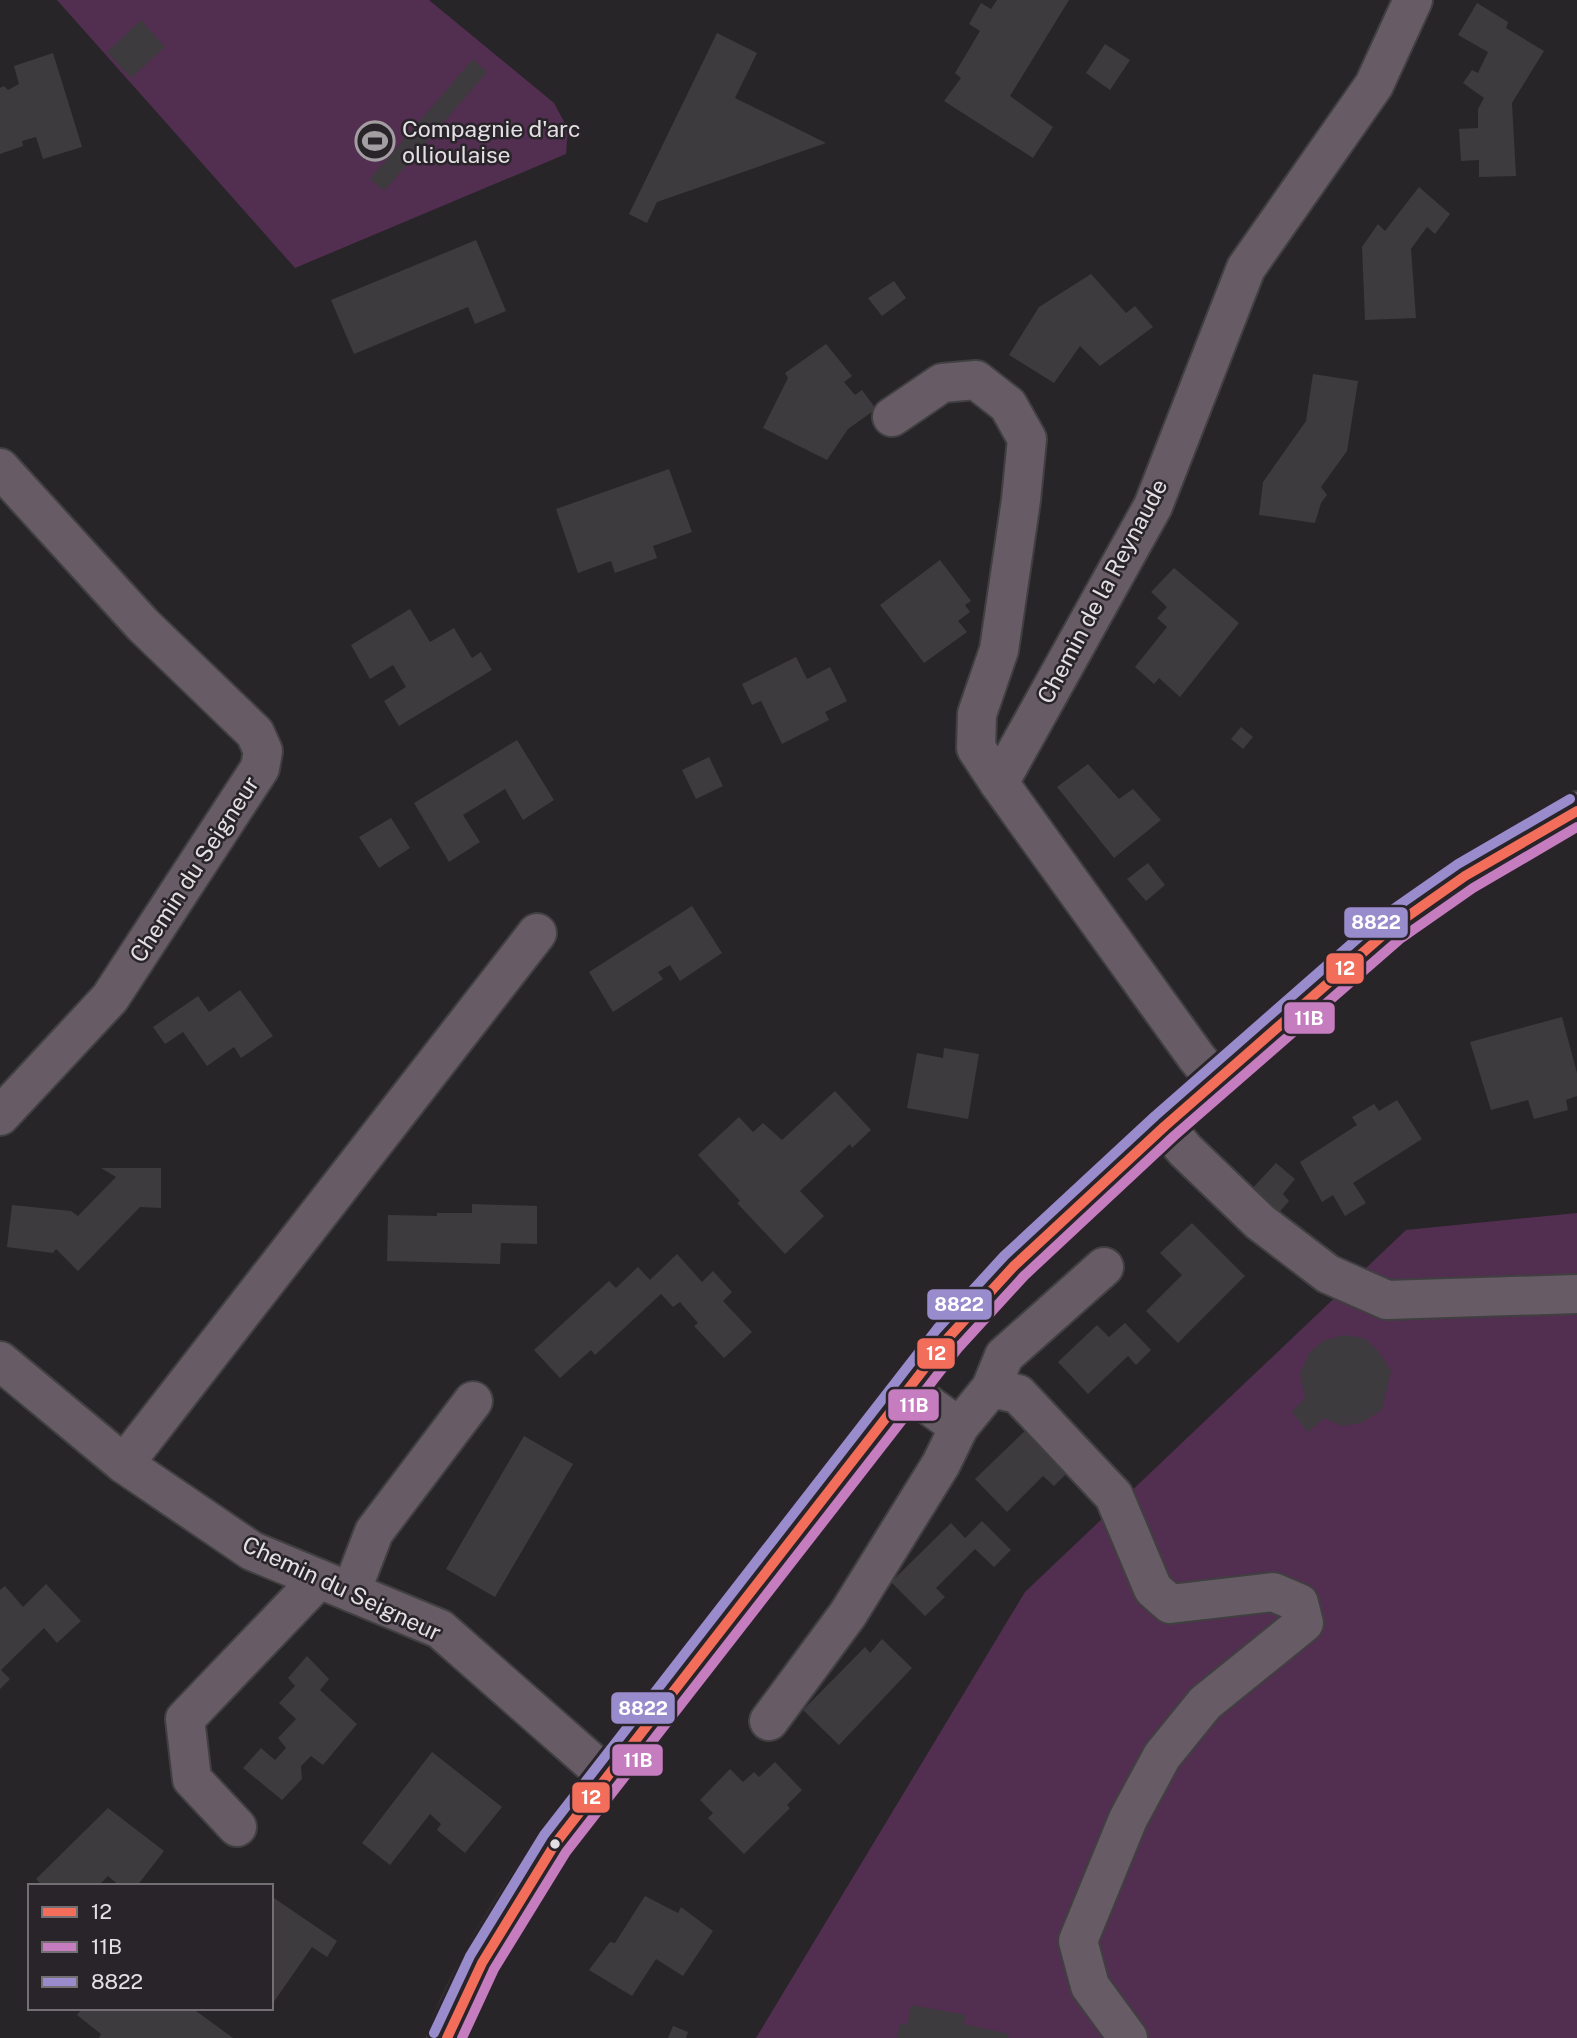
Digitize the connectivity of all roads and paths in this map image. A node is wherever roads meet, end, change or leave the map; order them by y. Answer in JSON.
{"nodes":[{"id":1,"x":1413,"y":0,"type":"edge"},
{"id":2,"x":892,"y":417,"type":"dead end"},
{"id":3,"x":0,"y":468,"type":"edge"},
{"id":4,"x":999,"y":783,"type":"junction"},
{"id":5,"x":1577,"y":811,"type":"edge"},
{"id":6,"x":537,"y":933,"type":"dead end"},
{"id":7,"x":1216,"y":1082,"type":"junction"},
{"id":8,"x":0,"y":1116,"type":"edge"},
{"id":9,"x":1166,"y":1126,"type":"junction"},
{"id":10,"x":1104,"y":1267,"type":"dead end"},
{"id":11,"x":1577,"y":1294,"type":"edge"},
{"id":12,"x":0,"y":1361,"type":"edge"},
{"id":13,"x":991,"y":1388,"type":"junction"},
{"id":14,"x":908,"y":1390,"type":"junction"},
{"id":15,"x":473,"y":1401,"type":"dead end"},
{"id":16,"x":960,"y":1427,"type":"junction"},
{"id":17,"x":124,"y":1464,"type":"junction"},
{"id":18,"x":335,"y":1586,"type":"junction"},
{"id":19,"x":769,"y":1721,"type":"dead end"},
{"id":20,"x":607,"y":1776,"type":"junction"},
{"id":21,"x":237,"y":1828,"type":"dead end"},
{"id":22,"x":447,"y":2038,"type":"edge"},
{"id":23,"x":1128,"y":2038,"type":"edge"}],
"edges":[{"from":1,"to":4,"type":"street","name":"Chemin de la Reynaude"},
{"from":2,"to":4,"type":"street"},
{"from":3,"to":8,"type":"street","name":"Chemin du Seigneur"},
{"from":4,"to":7,"type":"street"},
{"from":5,"to":7,"type":"main road"},
{"from":6,"to":17,"type":"street"},
{"from":7,"to":9,"type":"main road"},
{"from":9,"to":11,"type":"street"},
{"from":9,"to":14,"type":"main road"},
{"from":10,"to":13,"type":"street"},
{"from":12,"to":17,"type":"street","name":"Chemin du Seigneur"},
{"from":13,"to":16,"type":"street"},
{"from":13,"to":23,"type":"street"},
{"from":14,"to":16,"type":"street"},
{"from":14,"to":20,"type":"main road"},
{"from":15,"to":18,"type":"street"},
{"from":16,"to":19,"type":"street"},
{"from":17,"to":18,"type":"street","name":"Chemin du Seigneur"},
{"from":18,"to":20,"type":"street","name":"Chemin du Seigneur"},
{"from":18,"to":21,"type":"street"},
{"from":20,"to":22,"type":"main road"}]}
